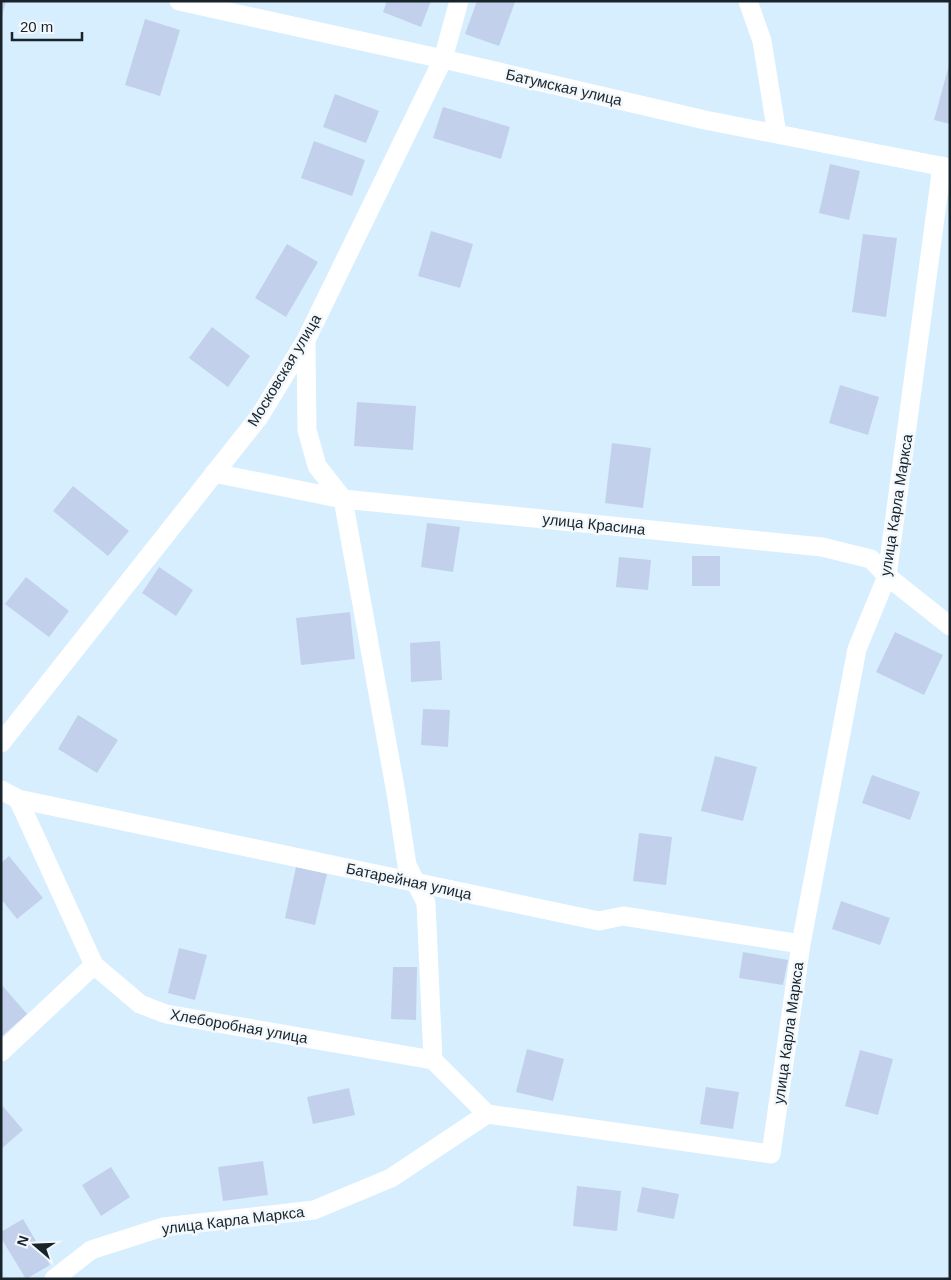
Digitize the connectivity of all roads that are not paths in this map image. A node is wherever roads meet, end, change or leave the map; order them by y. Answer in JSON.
{"nodes":[{"id":1,"x":179,"y":1,"type":"edge"},
{"id":2,"x":459,"y":1,"type":"edge"},
{"id":3,"x":748,"y":1,"type":"edge"},
{"id":4,"x":443,"y":59,"type":"junction"},
{"id":5,"x":777,"y":134,"type":"junction"},
{"id":6,"x":946,"y":167,"type":"edge"},
{"id":7,"x":306,"y":340,"type":"junction"},
{"id":8,"x":214,"y":473,"type":"junction"},
{"id":9,"x":343,"y":499,"type":"junction"},
{"id":10,"x":887,"y":576,"type":"junction"},
{"id":11,"x":950,"y":626,"type":"edge"},
{"id":12,"x":1,"y":741,"type":"edge"},
{"id":13,"x":1,"y":790,"type":"edge"},
{"id":14,"x":18,"y":799,"type":"junction"},
{"id":15,"x":417,"y":884,"type":"junction"},
{"id":16,"x":800,"y":944,"type":"junction"},
{"id":17,"x":94,"y":965,"type":"junction"},
{"id":18,"x":1,"y":1052,"type":"edge"},
{"id":19,"x":432,"y":1060,"type":"junction"},
{"id":20,"x":487,"y":1114,"type":"junction"},
{"id":21,"x":54,"y":1279,"type":"edge"}],
"edges":[{"from":1,"to":4,"type":"street","name":"Батумская улица"},
{"from":2,"to":4,"type":"street","name":"Московская улица"},
{"from":3,"to":5,"type":"street"},
{"from":4,"to":5,"type":"street","name":"Батумская улица"},
{"from":4,"to":7,"type":"street","name":"Московская улица"},
{"from":5,"to":6,"type":"street","name":"Батумская улица"},
{"from":6,"to":10,"type":"street","name":"улица Карла Маркса"},
{"from":7,"to":8,"type":"street","name":"Московская улица"},
{"from":7,"to":9,"type":"street"},
{"from":8,"to":9,"type":"street","name":"улица Красина"},
{"from":8,"to":12,"type":"street","name":"Московская улица"},
{"from":9,"to":10,"type":"street","name":"улица Красина"},
{"from":9,"to":15,"type":"street"},
{"from":10,"to":11,"type":"street","name":"улица Красина"},
{"from":10,"to":16,"type":"street","name":"улица Карла Маркса"},
{"from":13,"to":14,"type":"street"},
{"from":14,"to":15,"type":"street","name":"Батарейная улица"},
{"from":14,"to":17,"type":"street","name":"Хлеборобная улица"},
{"from":15,"to":16,"type":"street","name":"Батарейная улица"},
{"from":15,"to":19,"type":"street"},
{"from":16,"to":20,"type":"street","name":"улица Карла Маркса"},
{"from":17,"to":18,"type":"street"},
{"from":17,"to":19,"type":"street","name":"Хлеборобная улица"},
{"from":19,"to":20,"type":"street"},
{"from":20,"to":21,"type":"street","name":"улица Карла Маркса"}]}
